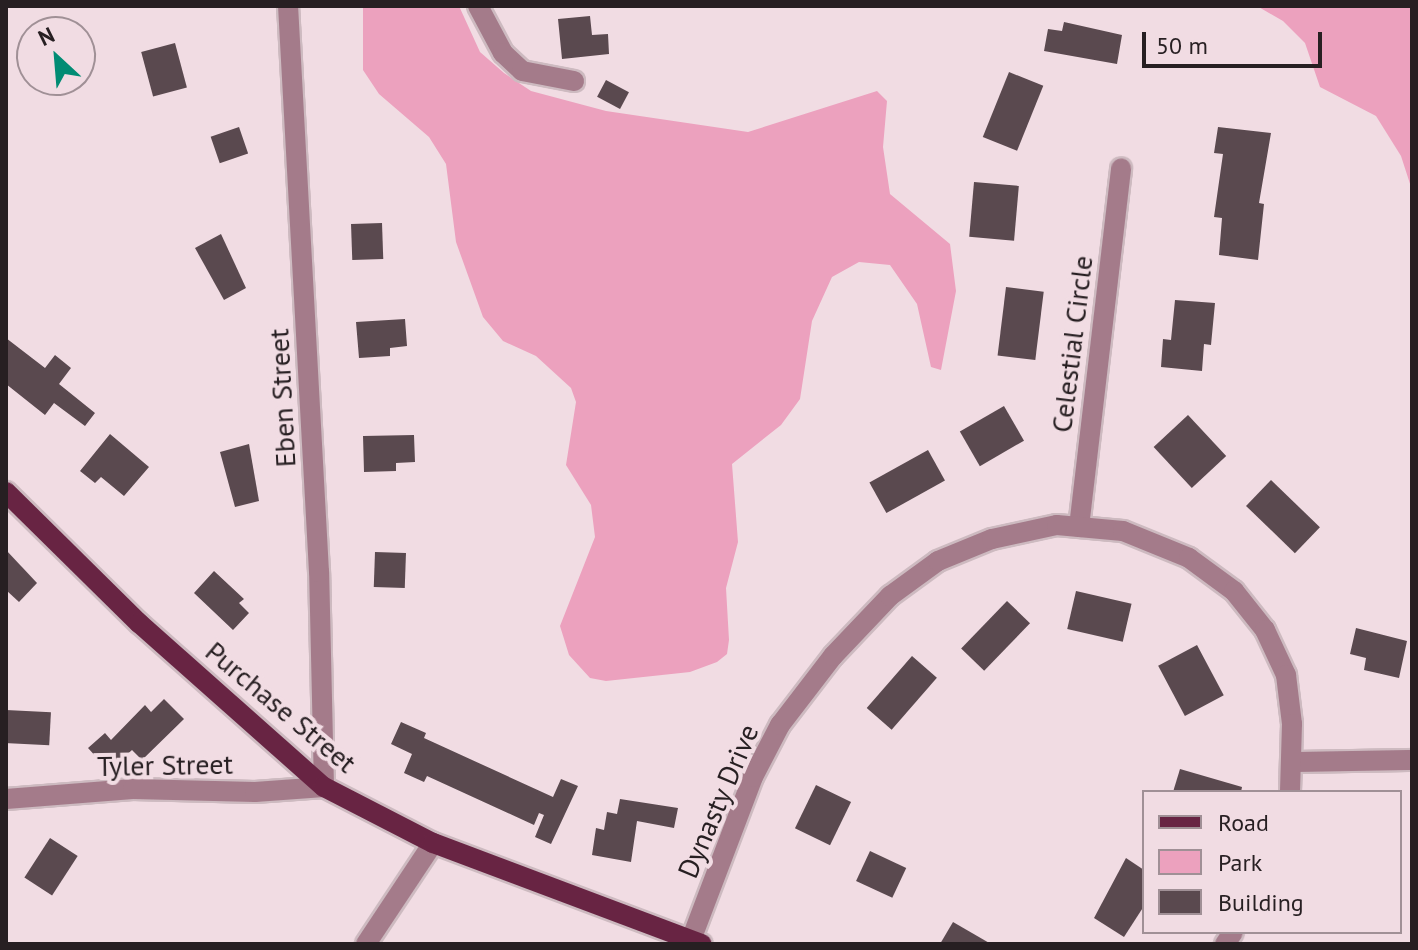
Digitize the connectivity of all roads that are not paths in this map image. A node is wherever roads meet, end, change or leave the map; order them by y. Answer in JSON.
{"nodes":[{"id":1,"x":288,"y":6,"type":"edge"},
{"id":2,"x":478,"y":6,"type":"edge"},
{"id":3,"x":574,"y":81,"type":"dead end"},
{"id":4,"x":1121,"y":168,"type":"dead end"},
{"id":5,"x":6,"y":492,"type":"edge"},
{"id":6,"x":1079,"y":527,"type":"junction"},
{"id":7,"x":1412,"y":760,"type":"edge"},
{"id":8,"x":1292,"y":762,"type":"junction"},
{"id":9,"x":324,"y":787,"type":"junction"},
{"id":10,"x":1290,"y":790,"type":"edge"},
{"id":11,"x":6,"y":799,"type":"edge"},
{"id":12,"x":433,"y":843,"type":"junction"},
{"id":13,"x":697,"y":942,"type":"edge"},
{"id":14,"x":366,"y":944,"type":"edge"}],
"edges":[{"from":1,"to":9,"type":"street","name":"Eben Street"},
{"from":2,"to":3,"type":"street"},
{"from":4,"to":6,"type":"street","name":"Celestial Circle"},
{"from":5,"to":9,"type":"main road","name":"Purchase Street"},
{"from":6,"to":8,"type":"street","name":"Dynasty Drive"},
{"from":6,"to":13,"type":"street","name":"Dynasty Drive"},
{"from":7,"to":8,"type":"street"},
{"from":8,"to":10,"type":"street","name":"Dynasty Drive"},
{"from":9,"to":11,"type":"street","name":"Tyler Street"},
{"from":9,"to":12,"type":"main road","name":"Purchase Street"},
{"from":12,"to":13,"type":"main road","name":"Purchase Street"},
{"from":12,"to":14,"type":"street"}]}
